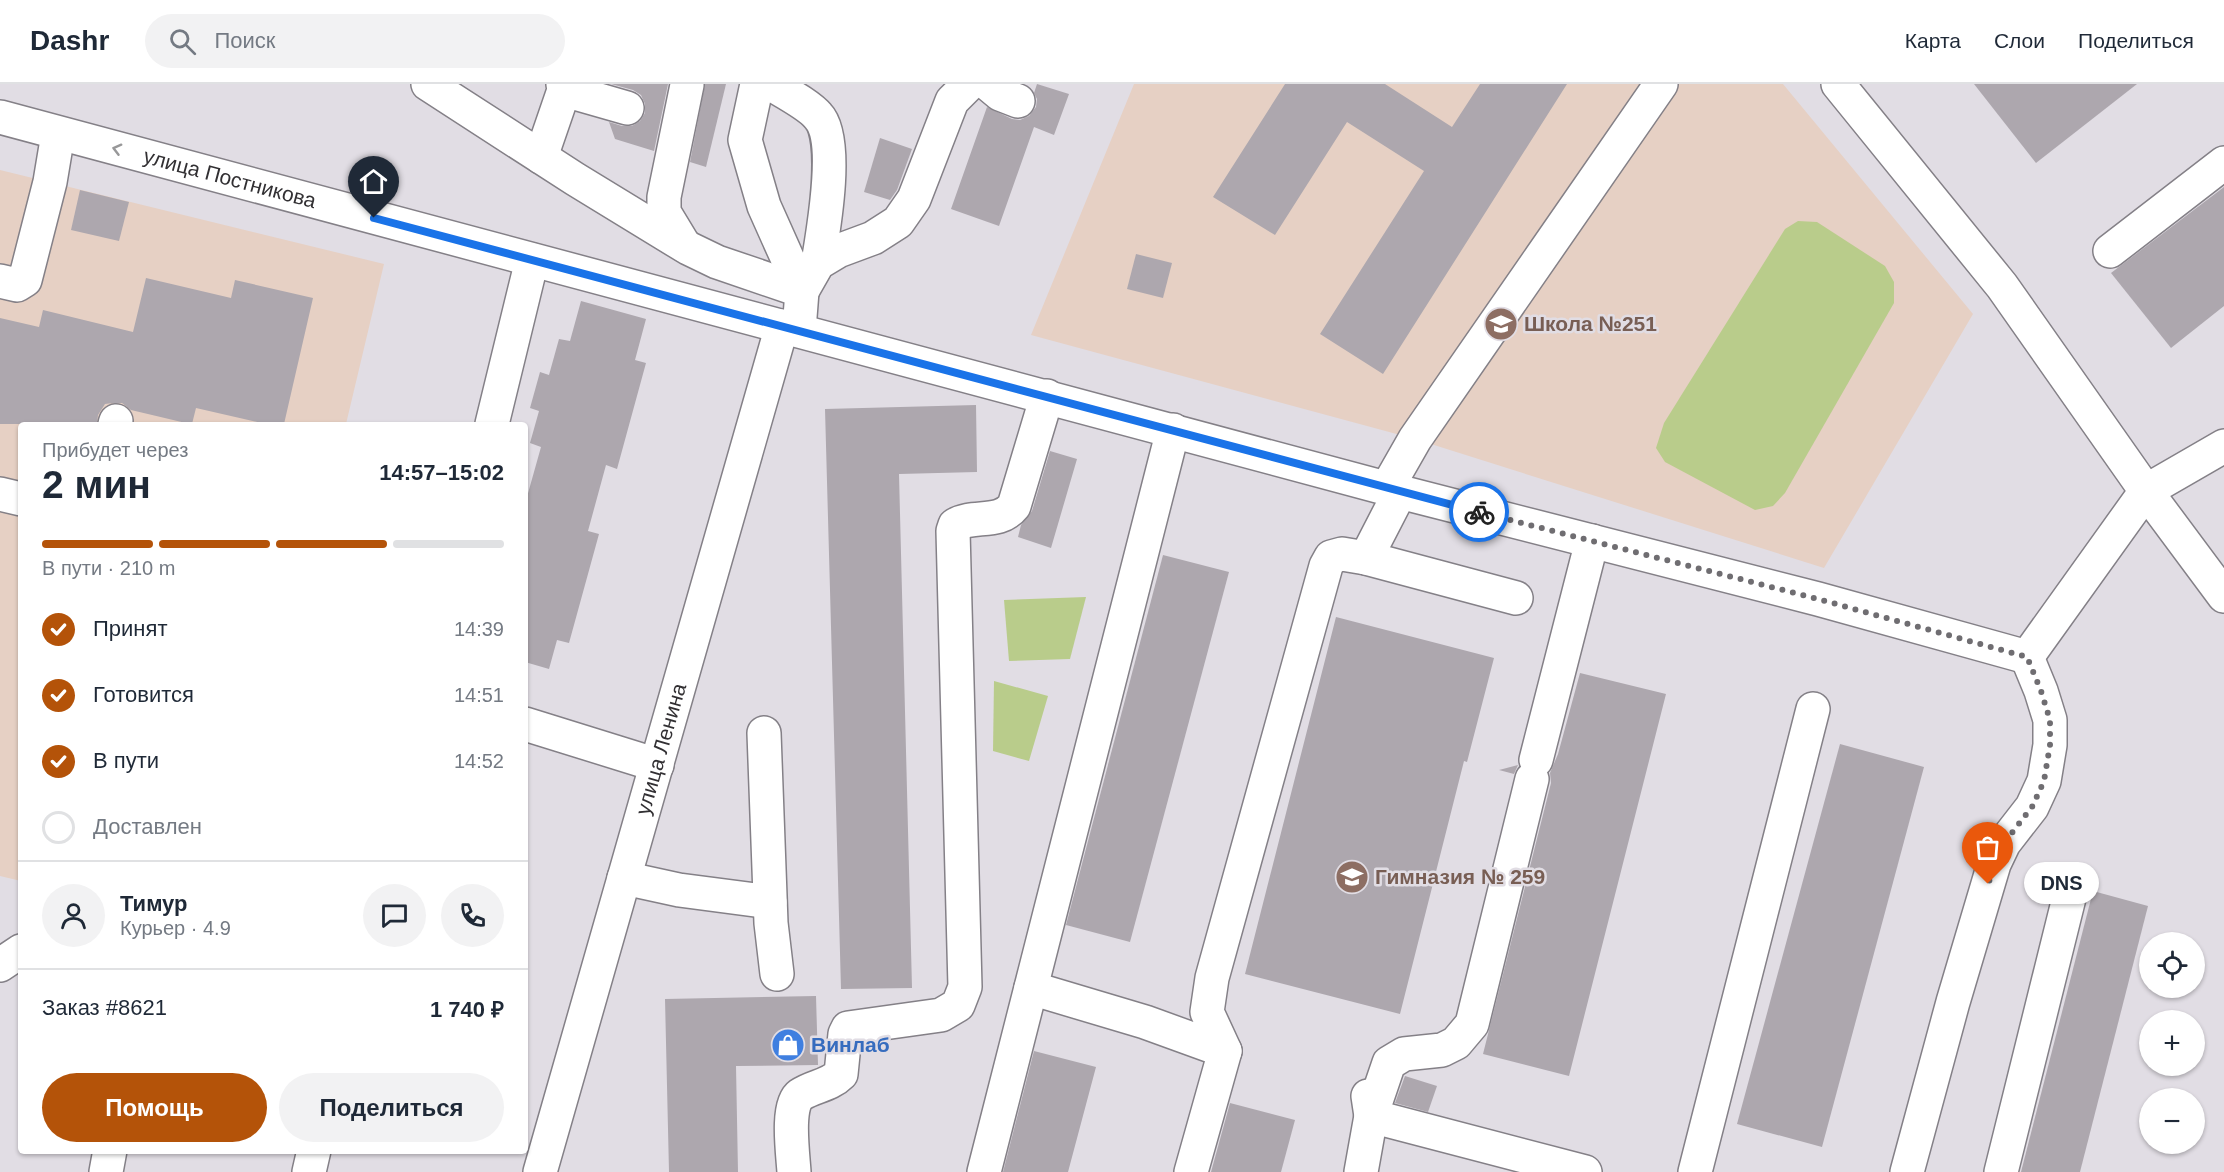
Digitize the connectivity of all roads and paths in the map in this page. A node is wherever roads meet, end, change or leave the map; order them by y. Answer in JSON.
{"nodes":[{"id":1,"x":428,"y":84,"type":"edge"},
{"id":2,"x":757,"y":84,"type":"edge"},
{"id":3,"x":771,"y":84,"type":"edge"},
{"id":4,"x":969,"y":84,"type":"edge"},
{"id":5,"x":988,"y":84,"type":"edge"},
{"id":6,"x":1661,"y":84,"type":"edge"},
{"id":7,"x":687,"y":85,"type":"edge"},
{"id":8,"x":563,"y":87,"type":"edge"},
{"id":9,"x":1849,"y":88,"type":"edge"},
{"id":10,"x":1018,"y":101,"type":"dead end"},
{"id":11,"x":627,"y":108,"type":"dead end"},
{"id":12,"x":0,"y":117,"type":"edge"},
{"id":13,"x":58,"y":134,"type":"junction"},
{"id":14,"x":541,"y":157,"type":"junction"},
{"id":15,"x":2224,"y":163,"type":"edge"},
{"id":16,"x":685,"y":246,"type":"junction"},
{"id":17,"x":2110,"y":251,"type":"dead end"},
{"id":18,"x":532,"y":260,"type":"junction"},
{"id":19,"x":819,"y":263,"type":"junction"},
{"id":20,"x":0,"y":281,"type":"edge"},
{"id":21,"x":802,"y":291,"type":"junction"},
{"id":22,"x":790,"y":328,"type":"junction"},
{"id":23,"x":1047,"y":396,"type":"junction"},
{"id":24,"x":492,"y":422,"type":"edge"},
{"id":25,"x":1173,"y":430,"type":"junction"},
{"id":26,"x":2224,"y":446,"type":"edge"},
{"id":27,"x":1393,"y":490,"type":"junction"},
{"id":28,"x":2146,"y":491,"type":"junction"},
{"id":29,"x":0,"y":494,"type":"edge"},
{"id":30,"x":18,"y":498,"type":"edge"},
{"id":31,"x":1592,"y":541,"type":"junction"},
{"id":32,"x":1366,"y":558,"type":"junction"},
{"id":33,"x":2213,"y":559,"type":"edge"},
{"id":34,"x":2224,"y":596,"type":"edge"},
{"id":35,"x":1516,"y":598,"type":"dead end"},
{"id":36,"x":2027,"y":657,"type":"junction"},
{"id":37,"x":1813,"y":709,"type":"dead end"},
{"id":38,"x":528,"y":725,"type":"edge"},
{"id":39,"x":764,"y":733,"type":"dead end"},
{"id":40,"x":657,"y":765,"type":"junction"},
{"id":41,"x":624,"y":878,"type":"junction"},
{"id":42,"x":2071,"y":890,"type":"dead end"},
{"id":43,"x":770,"y":902,"type":"junction"},
{"id":44,"x":18,"y":953,"type":"edge"},
{"id":45,"x":0,"y":965,"type":"edge"},
{"id":46,"x":777,"y":974,"type":"dead end"},
{"id":47,"x":1031,"y":988,"type":"junction"},
{"id":48,"x":1225,"y":1051,"type":"junction"},
{"id":49,"x":1367,"y":1103,"type":"junction"},
{"id":50,"x":109,"y":1154,"type":"edge"},
{"id":51,"x":313,"y":1154,"type":"edge"},
{"id":52,"x":106,"y":1172,"type":"edge"},
{"id":53,"x":309,"y":1172,"type":"edge"},
{"id":54,"x":540,"y":1172,"type":"edge"},
{"id":55,"x":794,"y":1172,"type":"edge"},
{"id":56,"x":984,"y":1172,"type":"edge"},
{"id":57,"x":1191,"y":1172,"type":"edge"},
{"id":58,"x":1361,"y":1172,"type":"edge"},
{"id":59,"x":1585,"y":1172,"type":"edge"},
{"id":60,"x":1695,"y":1172,"type":"edge"},
{"id":61,"x":1907,"y":1172,"type":"edge"},
{"id":62,"x":2001,"y":1172,"type":"edge"}],
"edges":[{"from":1,"to":14,"type":"street"},
{"from":2,"to":21,"type":"street"},
{"from":3,"to":19,"type":"street"},
{"from":4,"to":19,"type":"street"},
{"from":5,"to":10,"type":"street"},
{"from":6,"to":27,"type":"street"},
{"from":7,"to":16,"type":"street"},
{"from":8,"to":11,"type":"street"},
{"from":8,"to":14,"type":"street"},
{"from":9,"to":28,"type":"street"},
{"from":12,"to":13,"type":"street","name":"улица Постникова"},
{"from":18,"to":13,"type":"street","name":"улица Постникова","one_way":true},
{"from":13,"to":20,"type":"street"},
{"from":14,"to":16,"type":"street"},
{"from":15,"to":17,"type":"street"},
{"from":16,"to":21,"type":"street"},
{"from":18,"to":22,"type":"street","name":"улица Постникова"},
{"from":18,"to":24,"type":"street"},
{"from":19,"to":21,"type":"street"},
{"from":21,"to":22,"type":"street","name":"улица Ленина"},
{"from":22,"to":23,"type":"street","name":"улица Постникова"},
{"from":22,"to":40,"type":"street","name":"улица Ленина"},
{"from":23,"to":25,"type":"street","name":"улица Постникова"},
{"from":23,"to":55,"type":"street"},
{"from":25,"to":27,"type":"street","name":"улица Постникова"},
{"from":25,"to":47,"type":"street"},
{"from":26,"to":28,"type":"street"},
{"from":27,"to":31,"type":"street","name":"улица Постникова"},
{"from":27,"to":32,"type":"street"},
{"from":28,"to":33,"type":"street"},
{"from":28,"to":36,"type":"street"},
{"from":29,"to":30,"type":"street"},
{"from":31,"to":36,"type":"street","name":"улица Постникова"},
{"from":31,"to":49,"type":"street"},
{"from":32,"to":35,"type":"street"},
{"from":32,"to":48,"type":"street"},
{"from":33,"to":34,"type":"street"},
{"from":36,"to":61,"type":"street"},
{"from":37,"to":60,"type":"street"},
{"from":38,"to":40,"type":"street"},
{"from":39,"to":43,"type":"street"},
{"from":40,"to":41,"type":"street","name":"улица Ленина"},
{"from":41,"to":43,"type":"street"},
{"from":41,"to":54,"type":"street","name":"улица Ленина"},
{"from":42,"to":62,"type":"street"},
{"from":43,"to":46,"type":"street"},
{"from":44,"to":45,"type":"street"},
{"from":47,"to":48,"type":"street"},
{"from":47,"to":56,"type":"street"},
{"from":48,"to":57,"type":"street"},
{"from":49,"to":58,"type":"street"},
{"from":49,"to":59,"type":"street"},
{"from":50,"to":52,"type":"street"},
{"from":51,"to":53,"type":"street"}]}
